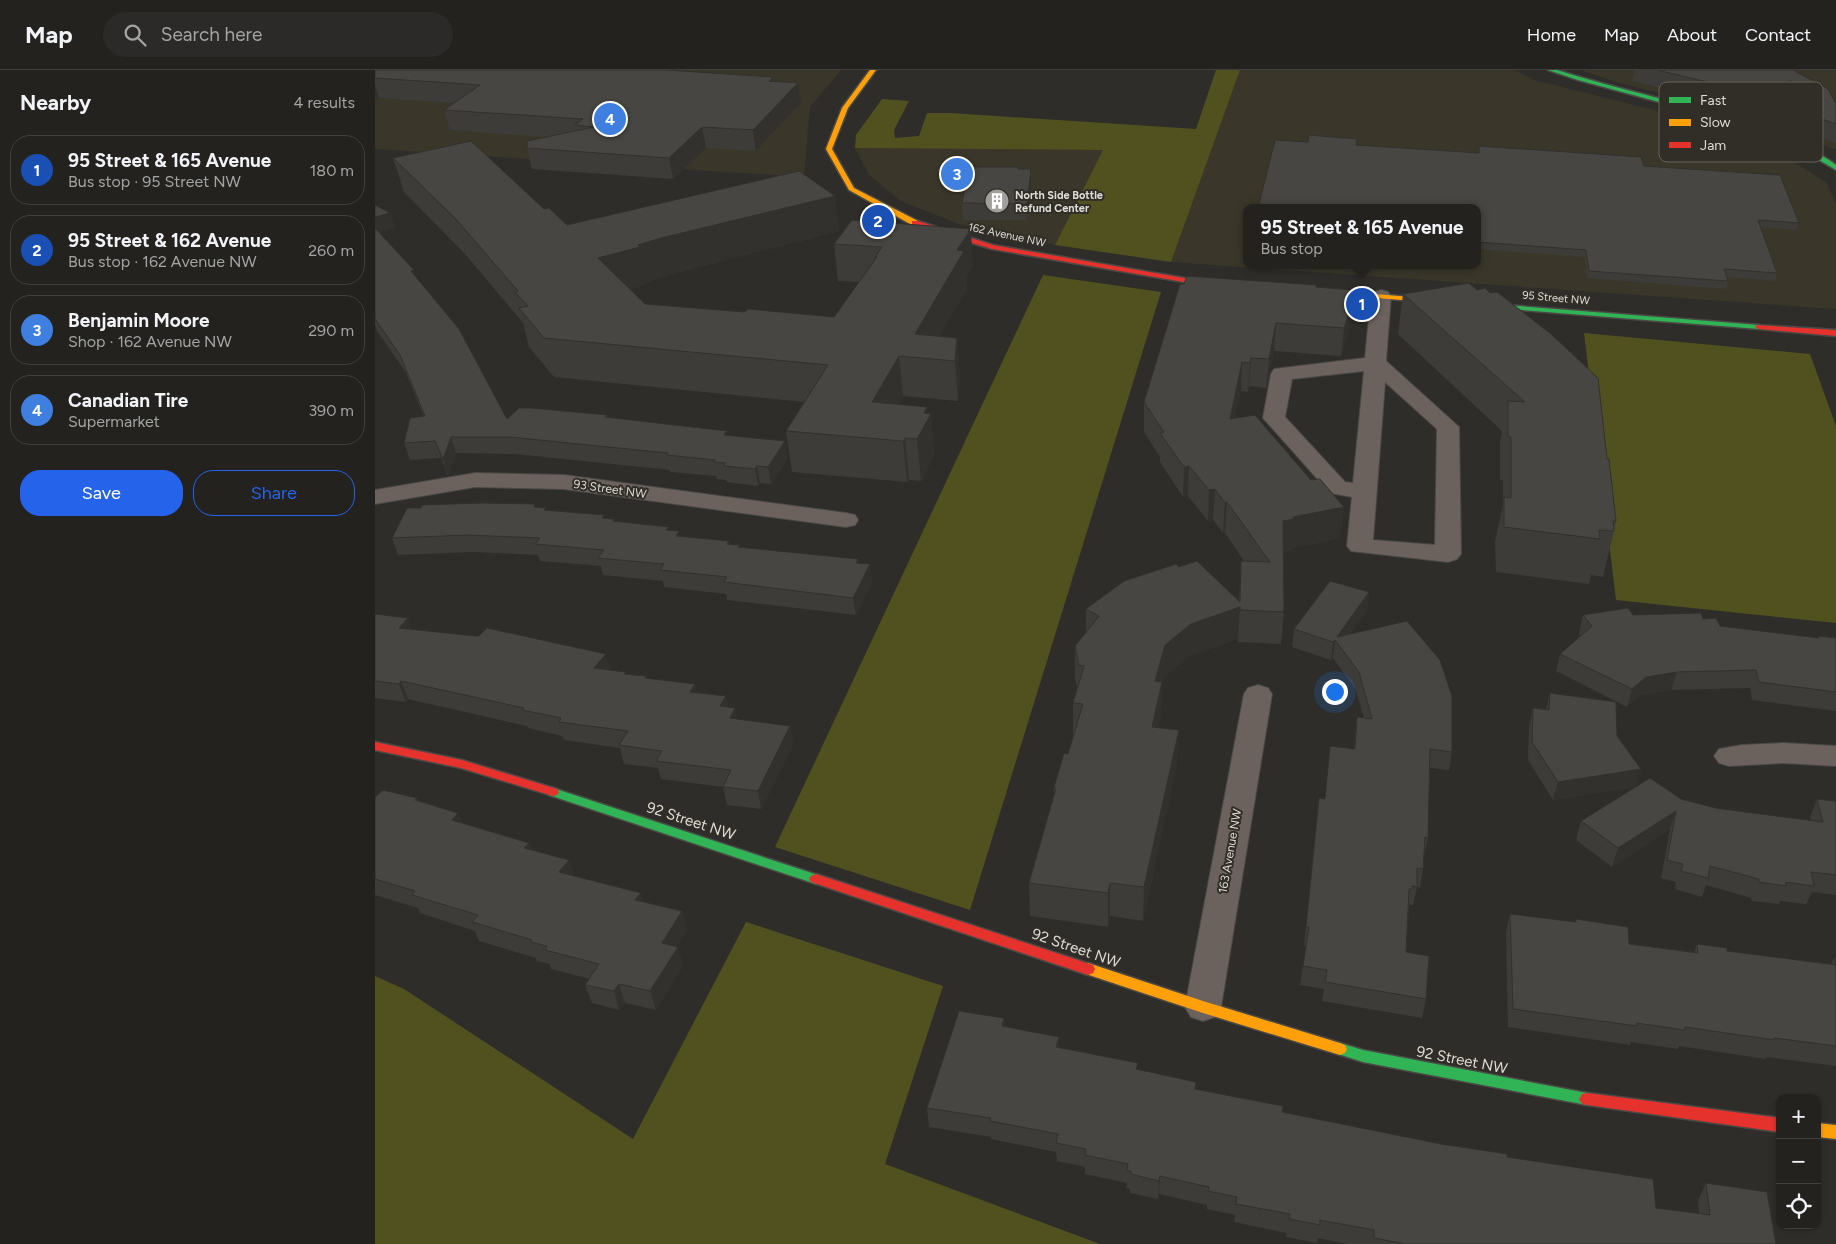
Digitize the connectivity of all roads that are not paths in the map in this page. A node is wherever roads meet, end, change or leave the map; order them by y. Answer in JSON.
{"nodes":[{"id":1,"x":873,"y":70,"type":"edge"},
{"id":2,"x":1551,"y":70,"type":"edge"},
{"id":3,"x":1659,"y":102,"type":"edge"},
{"id":4,"x":1823,"y":161,"type":"edge"},
{"id":5,"x":1836,"y":168,"type":"edge"},
{"id":6,"x":1232,"y":284,"type":"edge"},
{"id":7,"x":1302,"y":290,"type":"edge"},
{"id":8,"x":1381,"y":296,"type":"junction"},
{"id":9,"x":1836,"y":333,"type":"edge"},
{"id":10,"x":1376,"y":363,"type":"junction"},
{"id":11,"x":1365,"y":491,"type":"junction"},
{"id":12,"x":375,"y":497,"type":"edge"},
{"id":13,"x":846,"y":520,"type":"dead end"},
{"id":14,"x":1258,"y":694,"type":"dead end"},
{"id":15,"x":375,"y":746,"type":"edge"},
{"id":16,"x":1729,"y":756,"type":"dead end"},
{"id":17,"x":1836,"y":756,"type":"edge"},
{"id":18,"x":1203,"y":1007,"type":"junction"},
{"id":19,"x":1776,"y":1123,"type":"edge"},
{"id":20,"x":1821,"y":1130,"type":"edge"},
{"id":21,"x":1836,"y":1132,"type":"edge"}],
"edges":[{"from":1,"to":6,"type":"street","name":"162 Avenue NW"},
{"from":2,"to":3,"type":"street"},
{"from":4,"to":5,"type":"street"},
{"from":7,"to":8,"type":"street","name":"95 Street NW"},
{"from":8,"to":9,"type":"street","name":"95 Street NW"},
{"from":8,"to":10,"type":"street"},
{"from":10,"to":11,"type":"street"},
{"from":10,"to":11,"type":"street"},
{"from":10,"to":11,"type":"street"},
{"from":12,"to":13,"type":"street","name":"93 Street NW"},
{"from":14,"to":18,"type":"street","name":"163 Avenue NW"},
{"from":15,"to":18,"type":"street","name":"92 Street NW"},
{"from":16,"to":17,"type":"street"},
{"from":18,"to":19,"type":"street","name":"92 Street NW"},
{"from":20,"to":21,"type":"street"}]}
